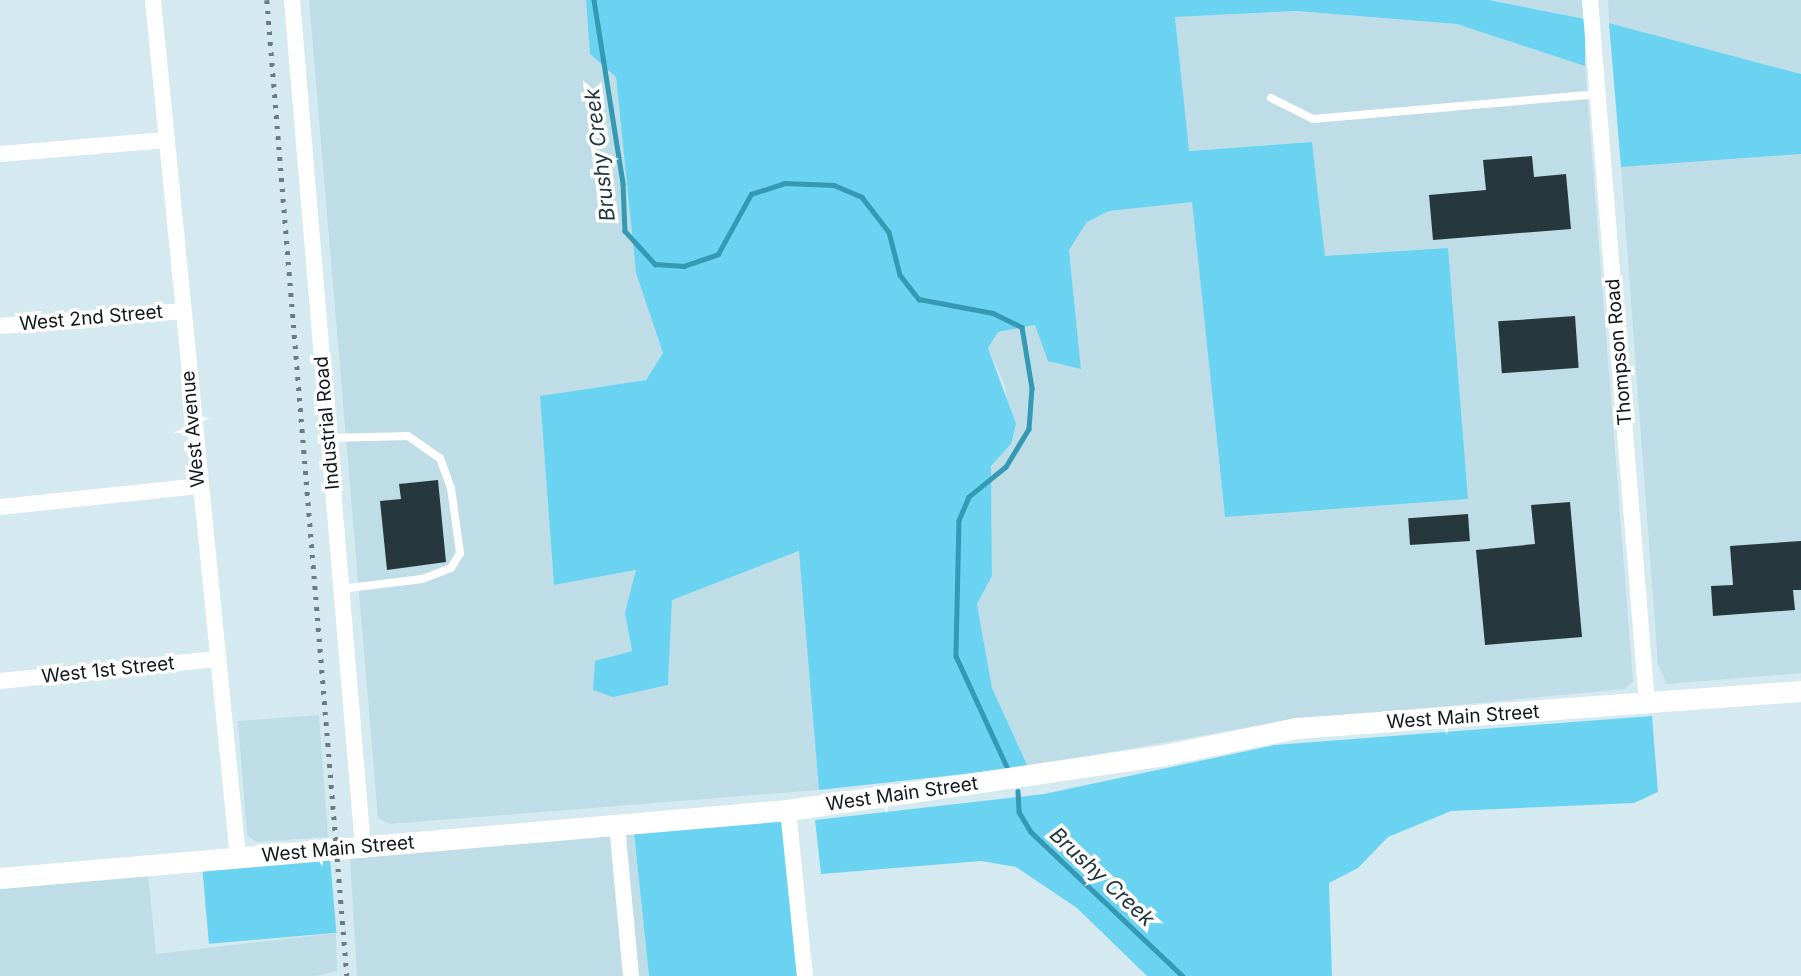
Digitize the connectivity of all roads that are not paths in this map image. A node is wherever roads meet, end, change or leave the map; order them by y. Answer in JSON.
{"nodes":[{"id":1,"x":153,"y":0,"type":"edge"},
{"id":2,"x":292,"y":0,"type":"edge"},
{"id":3,"x":1590,"y":0,"type":"edge"},
{"id":4,"x":1597,"y":94,"type":"junction"},
{"id":5,"x":1271,"y":98,"type":"dead end"},
{"id":6,"x":166,"y":140,"type":"junction"},
{"id":7,"x":0,"y":154,"type":"edge"},
{"id":8,"x":183,"y":311,"type":"junction"},
{"id":9,"x":0,"y":326,"type":"edge"},
{"id":10,"x":328,"y":438,"type":"junction"},
{"id":11,"x":199,"y":486,"type":"junction"},
{"id":12,"x":0,"y":507,"type":"edge"},
{"id":13,"x":341,"y":589,"type":"junction"},
{"id":14,"x":216,"y":659,"type":"junction"},
{"id":15,"x":0,"y":681,"type":"edge"},
{"id":16,"x":1801,"y":691,"type":"edge"},
{"id":17,"x":1647,"y":704,"type":"junction"},
{"id":18,"x":788,"y":810,"type":"junction"},
{"id":19,"x":617,"y":825,"type":"junction"},
{"id":20,"x":363,"y":847,"type":"junction"},
{"id":21,"x":238,"y":858,"type":"junction"},
{"id":22,"x":0,"y":878,"type":"edge"},
{"id":23,"x":631,"y":976,"type":"edge"},
{"id":24,"x":805,"y":976,"type":"edge"}],
"edges":[{"from":1,"to":6,"type":"street","name":"West Avenue"},
{"from":2,"to":10,"type":"street","name":"Industrial Road"},
{"from":3,"to":4,"type":"street","name":"Thompson Road"},
{"from":4,"to":5,"type":"lane"},
{"from":4,"to":17,"type":"street","name":"Thompson Road"},
{"from":6,"to":7,"type":"street"},
{"from":6,"to":8,"type":"street","name":"West Avenue"},
{"from":8,"to":9,"type":"street","name":"West 2nd Street"},
{"from":8,"to":11,"type":"street","name":"West Avenue"},
{"from":10,"to":13,"type":"street","name":"Industrial Road"},
{"from":10,"to":13,"type":"lane"},
{"from":11,"to":12,"type":"street"},
{"from":11,"to":14,"type":"street","name":"West Avenue"},
{"from":13,"to":20,"type":"street","name":"Industrial Road"},
{"from":14,"to":15,"type":"street","name":"West 1st Street"},
{"from":14,"to":21,"type":"street","name":"West Avenue"},
{"from":16,"to":17,"type":"main road","name":"West Main Street"},
{"from":17,"to":18,"type":"main road","name":"West Main Street"},
{"from":18,"to":19,"type":"main road","name":"West Main Street"},
{"from":18,"to":24,"type":"street"},
{"from":19,"to":20,"type":"main road","name":"West Main Street"},
{"from":19,"to":23,"type":"street"},
{"from":20,"to":21,"type":"main road","name":"West Main Street"},
{"from":21,"to":22,"type":"main road","name":"West Main Street"}]}
